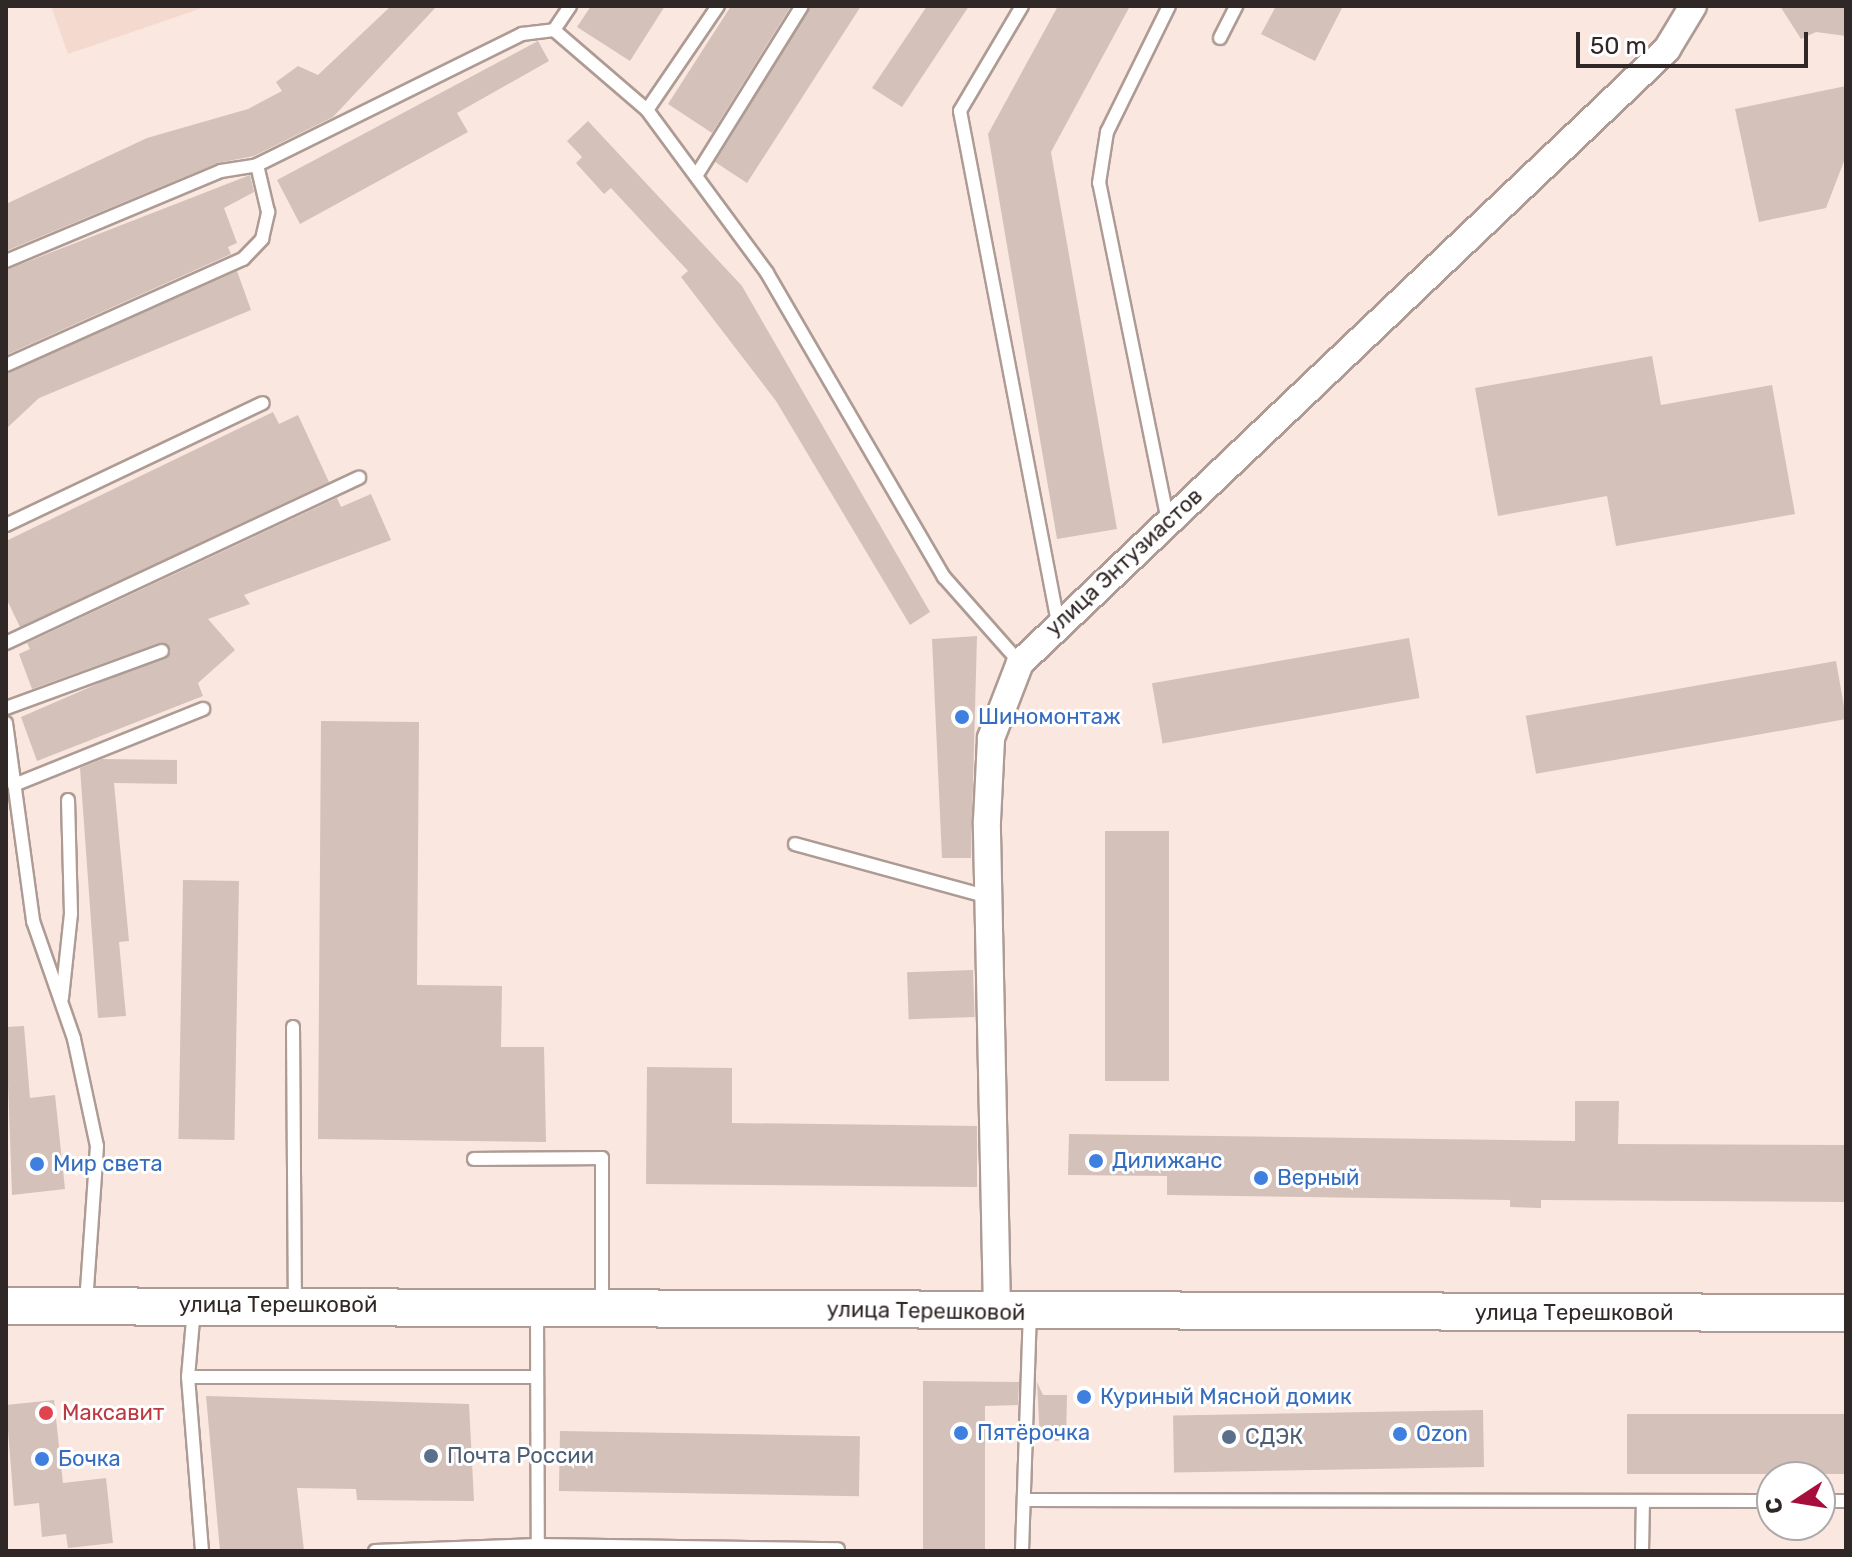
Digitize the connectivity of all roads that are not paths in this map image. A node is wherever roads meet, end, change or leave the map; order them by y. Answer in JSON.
{"nodes":[{"id":1,"x":570,"y":6,"type":"edge"},
{"id":2,"x":718,"y":6,"type":"edge"},
{"id":3,"x":802,"y":6,"type":"edge"},
{"id":4,"x":1022,"y":6,"type":"edge"},
{"id":5,"x":1169,"y":6,"type":"edge"},
{"id":6,"x":1236,"y":6,"type":"edge"},
{"id":7,"x":1693,"y":6,"type":"edge"},
{"id":8,"x":554,"y":30,"type":"junction"},
{"id":9,"x":1220,"y":38,"type":"dead end"},
{"id":10,"x":647,"y":110,"type":"junction"},
{"id":11,"x":257,"y":165,"type":"junction"},
{"id":12,"x":696,"y":176,"type":"junction"},
{"id":13,"x":6,"y":261,"type":"edge"},
{"id":14,"x":6,"y":365,"type":"edge"},
{"id":15,"x":263,"y":403,"type":"dead end"},
{"id":16,"x":359,"y":478,"type":"dead end"},
{"id":17,"x":1168,"y":521,"type":"junction"},
{"id":18,"x":6,"y":525,"type":"edge"},
{"id":19,"x":1058,"y":623,"type":"junction"},
{"id":20,"x":6,"y":643,"type":"edge"},
{"id":21,"x":162,"y":651,"type":"dead end"},
{"id":22,"x":1020,"y":663,"type":"junction"},
{"id":23,"x":6,"y":708,"type":"edge"},
{"id":24,"x":203,"y":709,"type":"dead end"},
{"id":25,"x":6,"y":723,"type":"edge"},
{"id":26,"x":14,"y":785,"type":"junction"},
{"id":27,"x":68,"y":800,"type":"dead end"},
{"id":28,"x":795,"y":844,"type":"dead end"},
{"id":29,"x":989,"y":897,"type":"junction"},
{"id":30,"x":62,"y":1001,"type":"junction"},
{"id":31,"x":293,"y":1027,"type":"dead end"},
{"id":32,"x":474,"y":1159,"type":"dead end"},
{"id":33,"x":86,"y":1303,"type":"junction"},
{"id":34,"x":194,"y":1305,"type":"junction"},
{"id":35,"x":295,"y":1305,"type":"junction"},
{"id":36,"x":6,"y":1306,"type":"edge"},
{"id":37,"x":537,"y":1306,"type":"junction"},
{"id":38,"x":602,"y":1306,"type":"junction"},
{"id":39,"x":1014,"y":1312,"type":"junction"},
{"id":40,"x":1846,"y":1313,"type":"edge"},
{"id":41,"x":188,"y":1377,"type":"junction"},
{"id":42,"x":533,"y":1377,"type":"junction"},
{"id":43,"x":1024,"y":1500,"type":"junction"},
{"id":44,"x":1643,"y":1501,"type":"junction"},
{"id":45,"x":1756,"y":1501,"type":"edge"},
{"id":46,"x":538,"y":1548,"type":"edge"},
{"id":47,"x":838,"y":1549,"type":"edge"},
{"id":48,"x":202,"y":1551,"type":"edge"},
{"id":49,"x":375,"y":1551,"type":"edge"},
{"id":50,"x":1022,"y":1551,"type":"edge"},
{"id":51,"x":1642,"y":1551,"type":"edge"}],
"edges":[{"from":1,"to":8,"type":"lane"},
{"from":2,"to":10,"type":"lane"},
{"from":3,"to":12,"type":"lane"},
{"from":4,"to":19,"type":"lane"},
{"from":5,"to":17,"type":"lane"},
{"from":6,"to":9,"type":"lane"},
{"from":7,"to":17,"type":"street","name":"улица Энтузиастов"},
{"from":8,"to":10,"type":"lane"},
{"from":8,"to":11,"type":"lane"},
{"from":10,"to":12,"type":"lane"},
{"from":11,"to":13,"type":"lane"},
{"from":11,"to":14,"type":"lane"},
{"from":12,"to":22,"type":"lane"},
{"from":15,"to":18,"type":"lane"},
{"from":16,"to":20,"type":"lane"},
{"from":17,"to":19,"type":"street","name":"улица Энтузиастов"},
{"from":19,"to":22,"type":"street","name":"улица Энтузиастов"},
{"from":21,"to":23,"type":"lane"},
{"from":22,"to":29,"type":"street","name":"улица Энтузиастов"},
{"from":24,"to":26,"type":"lane"},
{"from":25,"to":26,"type":"lane"},
{"from":26,"to":30,"type":"lane"},
{"from":27,"to":30,"type":"lane"},
{"from":28,"to":29,"type":"lane"},
{"from":29,"to":39,"type":"street","name":"улица Энтузиастов"},
{"from":30,"to":33,"type":"lane"},
{"from":31,"to":35,"type":"lane"},
{"from":32,"to":38,"type":"lane"},
{"from":33,"to":34,"type":"main road","name":"улица Терешковой"},
{"from":33,"to":36,"type":"main road","name":"улица Терешковой"},
{"from":34,"to":35,"type":"main road","name":"улица Терешковой"},
{"from":34,"to":41,"type":"lane"},
{"from":35,"to":37,"type":"main road","name":"улица Терешковой"},
{"from":37,"to":38,"type":"main road","name":"улица Терешковой"},
{"from":37,"to":42,"type":"lane"},
{"from":38,"to":39,"type":"main road","name":"улица Терешковой"},
{"from":39,"to":40,"type":"main road","name":"улица Терешковой"},
{"from":39,"to":43,"type":"lane"},
{"from":41,"to":42,"type":"lane"},
{"from":41,"to":48,"type":"lane"},
{"from":42,"to":46,"type":"lane"},
{"from":43,"to":44,"type":"lane"},
{"from":43,"to":50,"type":"lane"},
{"from":44,"to":45,"type":"lane"},
{"from":44,"to":51,"type":"lane"},
{"from":46,"to":47,"type":"lane"},
{"from":46,"to":49,"type":"lane"}]}
